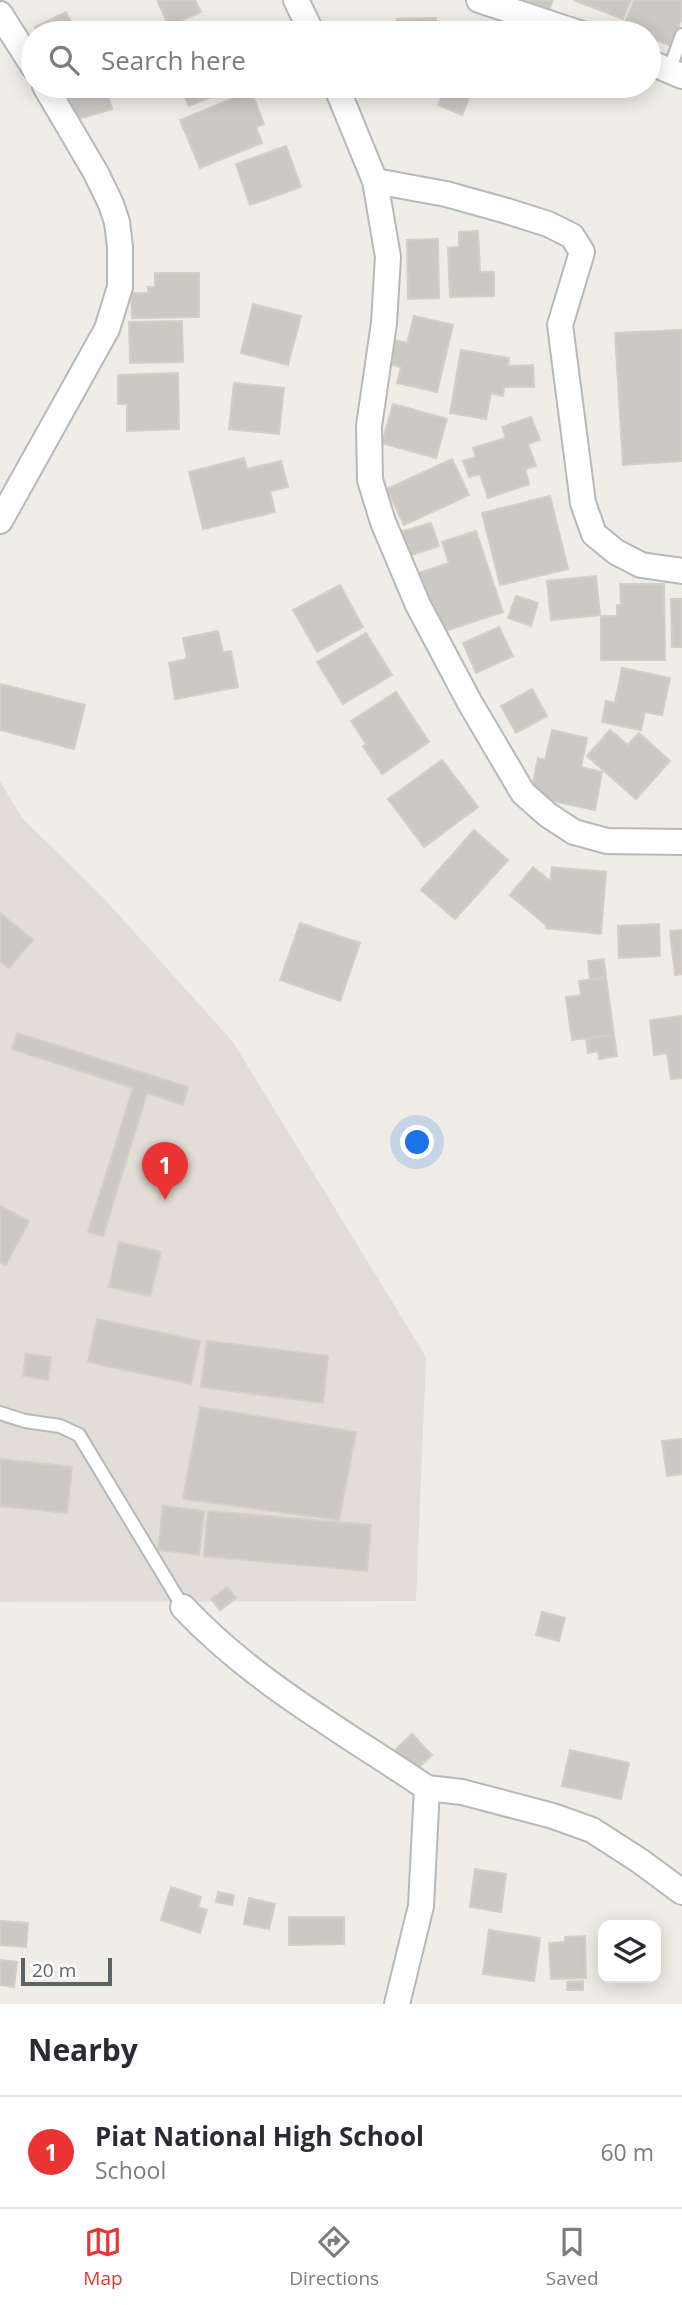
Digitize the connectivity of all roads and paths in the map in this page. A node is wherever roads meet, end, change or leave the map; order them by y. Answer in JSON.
{"nodes":[{"id":1,"x":296,"y":0,"type":"edge"},
{"id":2,"x":479,"y":0,"type":"edge"},
{"id":3,"x":0,"y":14,"type":"edge"},
{"id":4,"x":306,"y":21,"type":"edge"},
{"id":5,"x":543,"y":21,"type":"edge"},
{"id":6,"x":682,"y":34,"type":"edge"},
{"id":7,"x":21,"y":47,"type":"edge"},
{"id":8,"x":667,"y":69,"type":"edge"},
{"id":9,"x":52,"y":98,"type":"edge"},
{"id":10,"x":341,"y":98,"type":"edge"},
{"id":11,"x":375,"y":181,"type":"junction"},
{"id":12,"x":0,"y":521,"type":"edge"},
{"id":13,"x":682,"y":571,"type":"edge"},
{"id":14,"x":682,"y":842,"type":"edge"},
{"id":15,"x":0,"y":1413,"type":"edge"},
{"id":16,"x":183,"y":1607,"type":"joint"},
{"id":17,"x":427,"y":1788,"type":"junction"},
{"id":18,"x":682,"y":1892,"type":"edge"},
{"id":19,"x":397,"y":2004,"type":"edge"}],
"edges":[{"from":1,"to":4,"type":"street"},
{"from":2,"to":5,"type":"street"},
{"from":3,"to":7,"type":"street"},
{"from":6,"to":8,"type":"lane"},
{"from":9,"to":12,"type":"street"},
{"from":10,"to":11,"type":"street"},
{"from":11,"to":13,"type":"street"},
{"from":11,"to":14,"type":"street"},
{"from":15,"to":16,"type":"lane"},
{"from":16,"to":17,"type":"street"},
{"from":17,"to":18,"type":"street"},
{"from":17,"to":19,"type":"street"}]}
